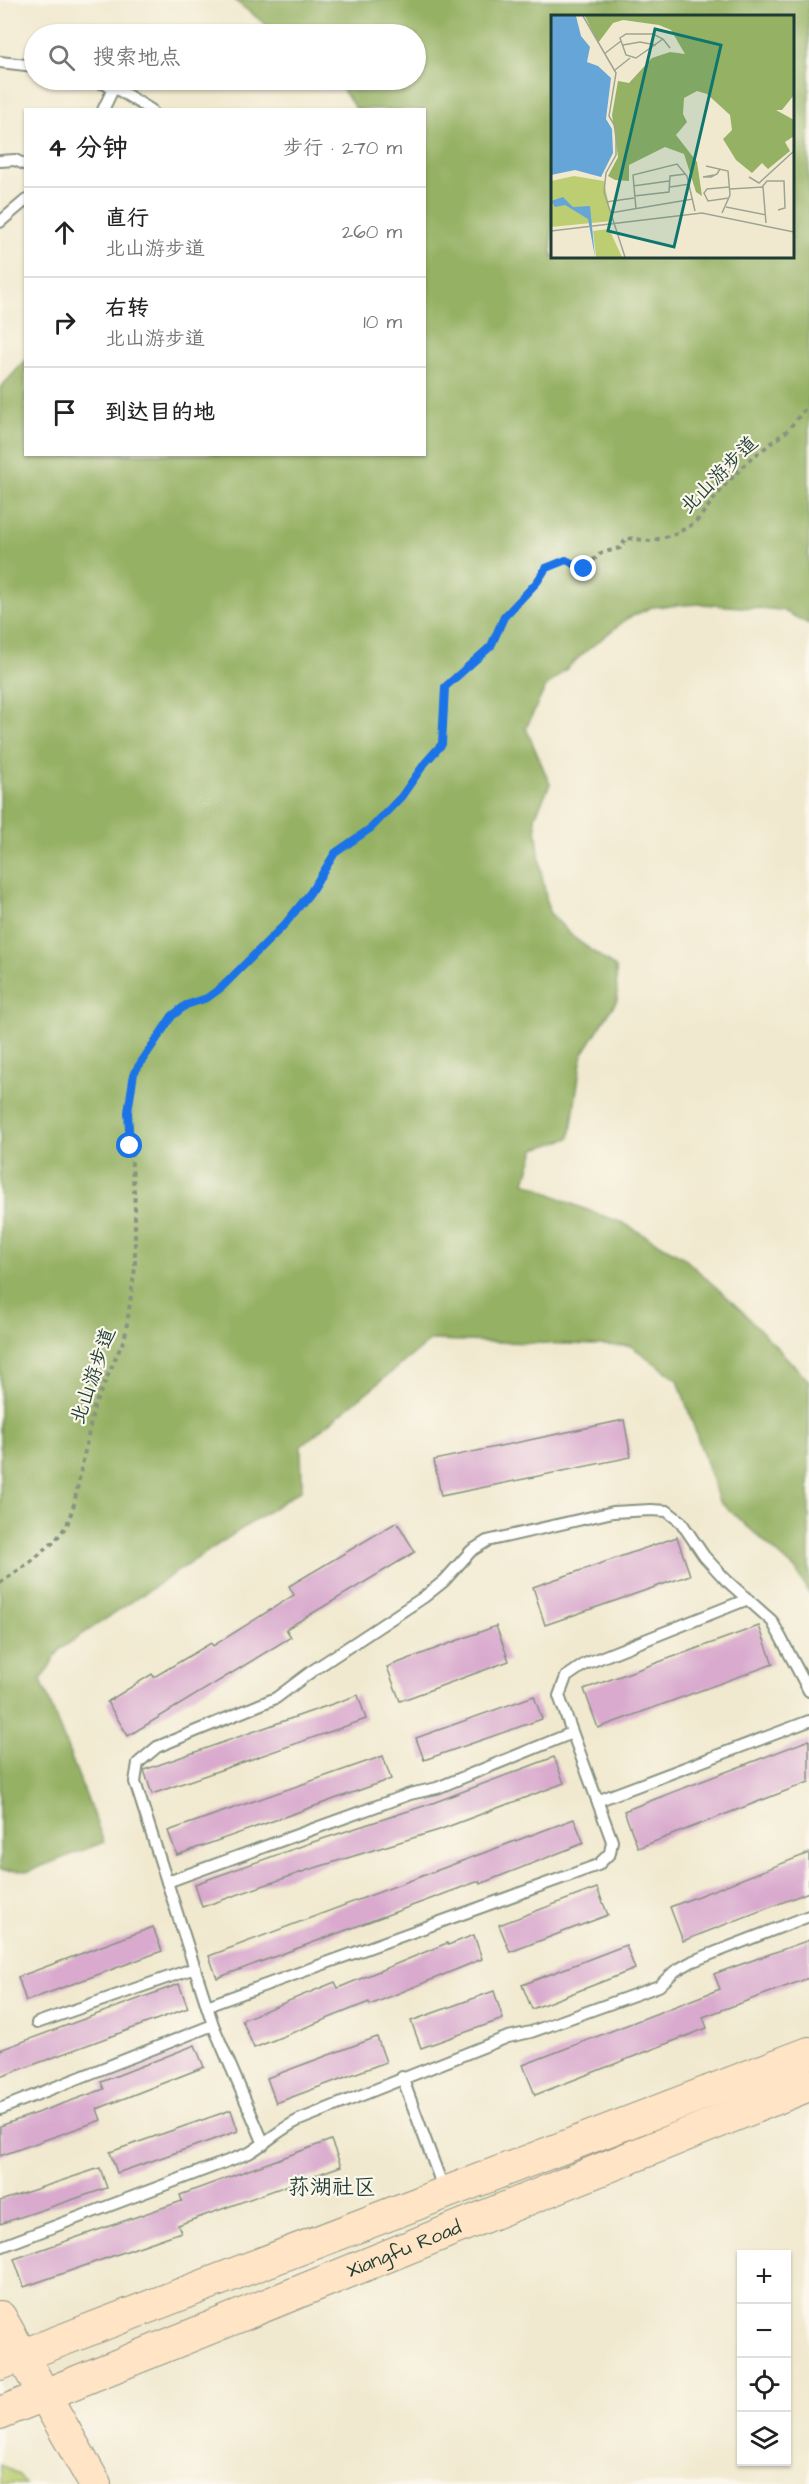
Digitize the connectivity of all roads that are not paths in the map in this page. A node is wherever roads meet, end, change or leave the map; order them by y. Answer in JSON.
{"nodes":[{"id":1,"x":0,"y":62,"type":"edge"},
{"id":2,"x":24,"y":65,"type":"edge"},
{"id":3,"x":113,"y":90,"type":"edge"},
{"id":4,"x":119,"y":90,"type":"edge"},
{"id":5,"x":104,"y":108,"type":"edge"},
{"id":6,"x":148,"y":108,"type":"edge"},
{"id":7,"x":0,"y":161,"type":"edge"},
{"id":8,"x":24,"y":164,"type":"edge"},
{"id":9,"x":24,"y":202,"type":"edge"},
{"id":10,"x":0,"y":222,"type":"edge"},
{"id":11,"x":748,"y":1599,"type":"junction"},
{"id":12,"x":809,"y":1691,"type":"edge"},
{"id":13,"x":809,"y":1722,"type":"edge"},
{"id":14,"x":572,"y":1733,"type":"junction"},
{"id":15,"x":597,"y":1801,"type":"junction"},
{"id":16,"x":167,"y":1882,"type":"junction"},
{"id":17,"x":809,"y":1916,"type":"edge"},
{"id":18,"x":195,"y":1968,"type":"junction"},
{"id":19,"x":207,"y":2006,"type":"junction"},
{"id":20,"x":37,"y":2023,"type":"dead end"},
{"id":21,"x":213,"y":2025,"type":"junction"},
{"id":22,"x":809,"y":2053,"type":"edge"},
{"id":23,"x":402,"y":2077,"type":"junction"},
{"id":24,"x":809,"y":2085,"type":"edge"},
{"id":25,"x":0,"y":2109,"type":"edge"},
{"id":26,"x":264,"y":2144,"type":"junction"},
{"id":27,"x":446,"y":2193,"type":"junction"},
{"id":28,"x":0,"y":2247,"type":"edge"},
{"id":29,"x":0,"y":2317,"type":"edge"},
{"id":30,"x":11,"y":2360,"type":"edge"},
{"id":31,"x":44,"y":2395,"type":"junction"},
{"id":32,"x":0,"y":2413,"type":"edge"},
{"id":33,"x":95,"y":2484,"type":"edge"}],
"edges":[{"from":1,"to":2,"type":"lane"},
{"from":3,"to":5,"type":"lane"},
{"from":4,"to":6,"type":"lane"},
{"from":7,"to":8,"type":"lane"},
{"from":9,"to":10,"type":"lane"},
{"from":11,"to":12,"type":"lane"},
{"from":11,"to":14,"type":"lane"},
{"from":11,"to":16,"type":"lane"},
{"from":13,"to":15,"type":"lane"},
{"from":14,"to":15,"type":"lane"},
{"from":14,"to":16,"type":"lane"},
{"from":15,"to":19,"type":"lane"},
{"from":16,"to":18,"type":"lane"},
{"from":17,"to":23,"type":"lane"},
{"from":18,"to":19,"type":"lane"},
{"from":18,"to":20,"type":"lane"},
{"from":19,"to":21,"type":"lane"},
{"from":21,"to":25,"type":"lane"},
{"from":21,"to":26,"type":"lane"},
{"from":22,"to":27,"type":"main road","name":"Xiangfu Road"},
{"from":23,"to":26,"type":"lane"},
{"from":23,"to":27,"type":"lane"},
{"from":24,"to":31,"type":"main road","name":"Xiangfu Road"},
{"from":26,"to":28,"type":"lane"},
{"from":27,"to":30,"type":"main road","name":"Xiangfu Road"},
{"from":29,"to":30,"type":"main road"},
{"from":30,"to":31,"type":"main road"},
{"from":31,"to":32,"type":"main road","name":"Xiangfu Road"},
{"from":31,"to":33,"type":"main road"}]}
